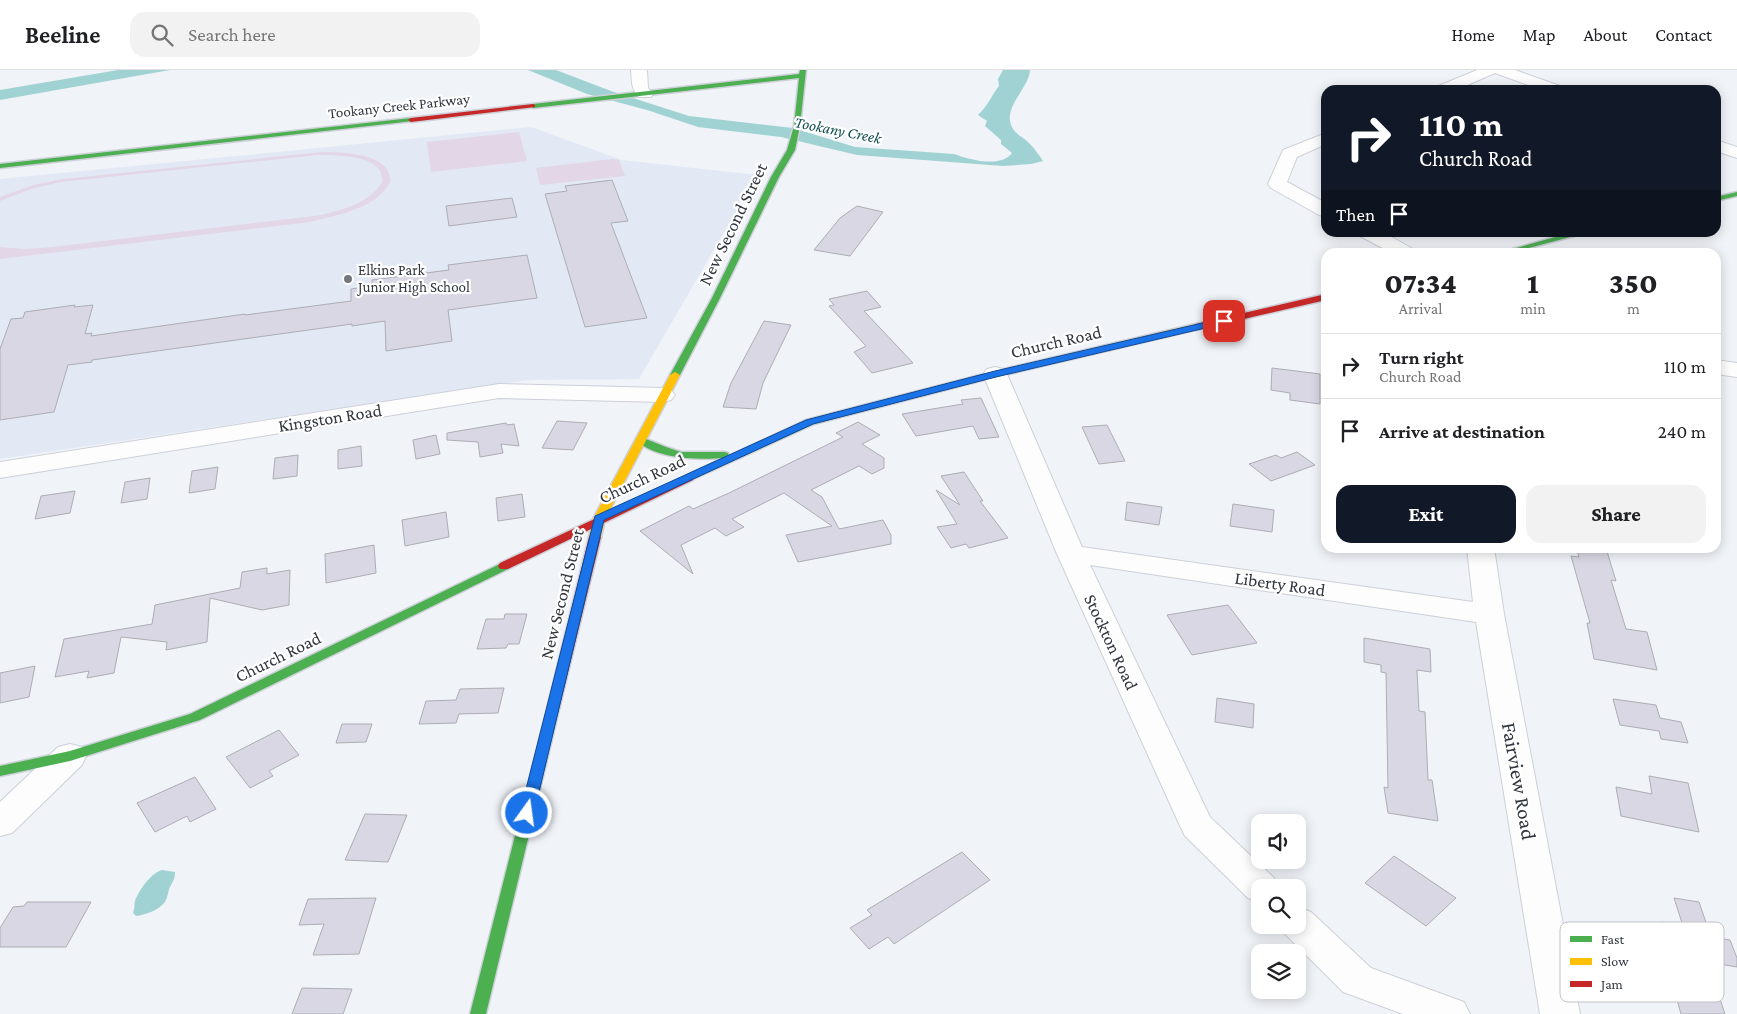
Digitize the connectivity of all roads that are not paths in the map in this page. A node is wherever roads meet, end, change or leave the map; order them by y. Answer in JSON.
{"nodes":[{"id":1,"x":639,"y":70,"type":"edge"},
{"id":2,"x":1490,"y":70,"type":"edge"},
{"id":3,"x":1500,"y":70,"type":"edge"},
{"id":4,"x":802,"y":73,"type":"edge"},
{"id":5,"x":1454,"y":85,"type":"edge"},
{"id":6,"x":1543,"y":85,"type":"edge"},
{"id":7,"x":640,"y":95,"type":"junction"},
{"id":8,"x":1321,"y":140,"type":"edge"},
{"id":9,"x":1721,"y":148,"type":"edge"},
{"id":10,"x":1737,"y":153,"type":"edge"},
{"id":11,"x":0,"y":166,"type":"edge"},
{"id":12,"x":1737,"y":194,"type":"edge"},
{"id":13,"x":1721,"y":198,"type":"edge"},
{"id":14,"x":1321,"y":208,"type":"edge"},
{"id":15,"x":1376,"y":237,"type":"edge"},
{"id":16,"x":1565,"y":237,"type":"edge"},
{"id":17,"x":1397,"y":248,"type":"edge"},
{"id":18,"x":1522,"y":248,"type":"edge"},
{"id":19,"x":1321,"y":298,"type":"edge"},
{"id":20,"x":1721,"y":368,"type":"edge"},
{"id":21,"x":1737,"y":370,"type":"edge"},
{"id":22,"x":995,"y":374,"type":"junction"},
{"id":23,"x":663,"y":396,"type":"junction"},
{"id":24,"x":642,"y":440,"type":"junction"},
{"id":25,"x":740,"y":453,"type":"junction"},
{"id":26,"x":0,"y":470,"type":"edge"},
{"id":27,"x":599,"y":518,"type":"junction"},
{"id":28,"x":1482,"y":553,"type":"edge"},
{"id":29,"x":1071,"y":554,"type":"junction"},
{"id":30,"x":1489,"y":614,"type":"junction"},
{"id":31,"x":70,"y":756,"type":"junction"},
{"id":32,"x":0,"y":771,"type":"edge"},
{"id":33,"x":0,"y":823,"type":"edge"},
{"id":34,"x":1252,"y":879,"type":"edge"},
{"id":35,"x":1306,"y":931,"type":"edge"},
{"id":36,"x":478,"y":1014,"type":"edge"},
{"id":37,"x":1450,"y":1014,"type":"edge"},
{"id":38,"x":1560,"y":1014,"type":"edge"}],
"edges":[{"from":1,"to":7,"type":"street"},
{"from":2,"to":5,"type":"street"},
{"from":3,"to":6,"type":"street"},
{"from":4,"to":7,"type":"street","name":"Tookany Creek Parkway"},
{"from":4,"to":23,"type":"street","name":"New Second Street"},
{"from":7,"to":11,"type":"street","name":"Tookany Creek Parkway"},
{"from":8,"to":14,"type":"street"},
{"from":9,"to":10,"type":"street"},
{"from":12,"to":13,"type":"street"},
{"from":15,"to":17,"type":"street"},
{"from":16,"to":18,"type":"street"},
{"from":19,"to":22,"type":"street","name":"Church Road"},
{"from":20,"to":21,"type":"street"},
{"from":22,"to":25,"type":"street","name":"Church Road"},
{"from":22,"to":29,"type":"street","name":"Stockton Road"},
{"from":23,"to":24,"type":"street","name":"New Second Street"},
{"from":23,"to":26,"type":"street","name":"Kingston Road"},
{"from":24,"to":25,"type":"street"},
{"from":24,"to":27,"type":"street","name":"New Second Street"},
{"from":25,"to":27,"type":"street","name":"Church Road"},
{"from":27,"to":31,"type":"street","name":"Church Road"},
{"from":27,"to":36,"type":"street","name":"New Second Street"},
{"from":28,"to":30,"type":"street","name":"Fairview Road"},
{"from":29,"to":30,"type":"street","name":"Liberty Road"},
{"from":29,"to":34,"type":"street","name":"Stockton Road"},
{"from":30,"to":38,"type":"street","name":"Fairview Road"},
{"from":31,"to":32,"type":"street","name":"Church Road"},
{"from":31,"to":33,"type":"street"},
{"from":35,"to":37,"type":"street"}]}
